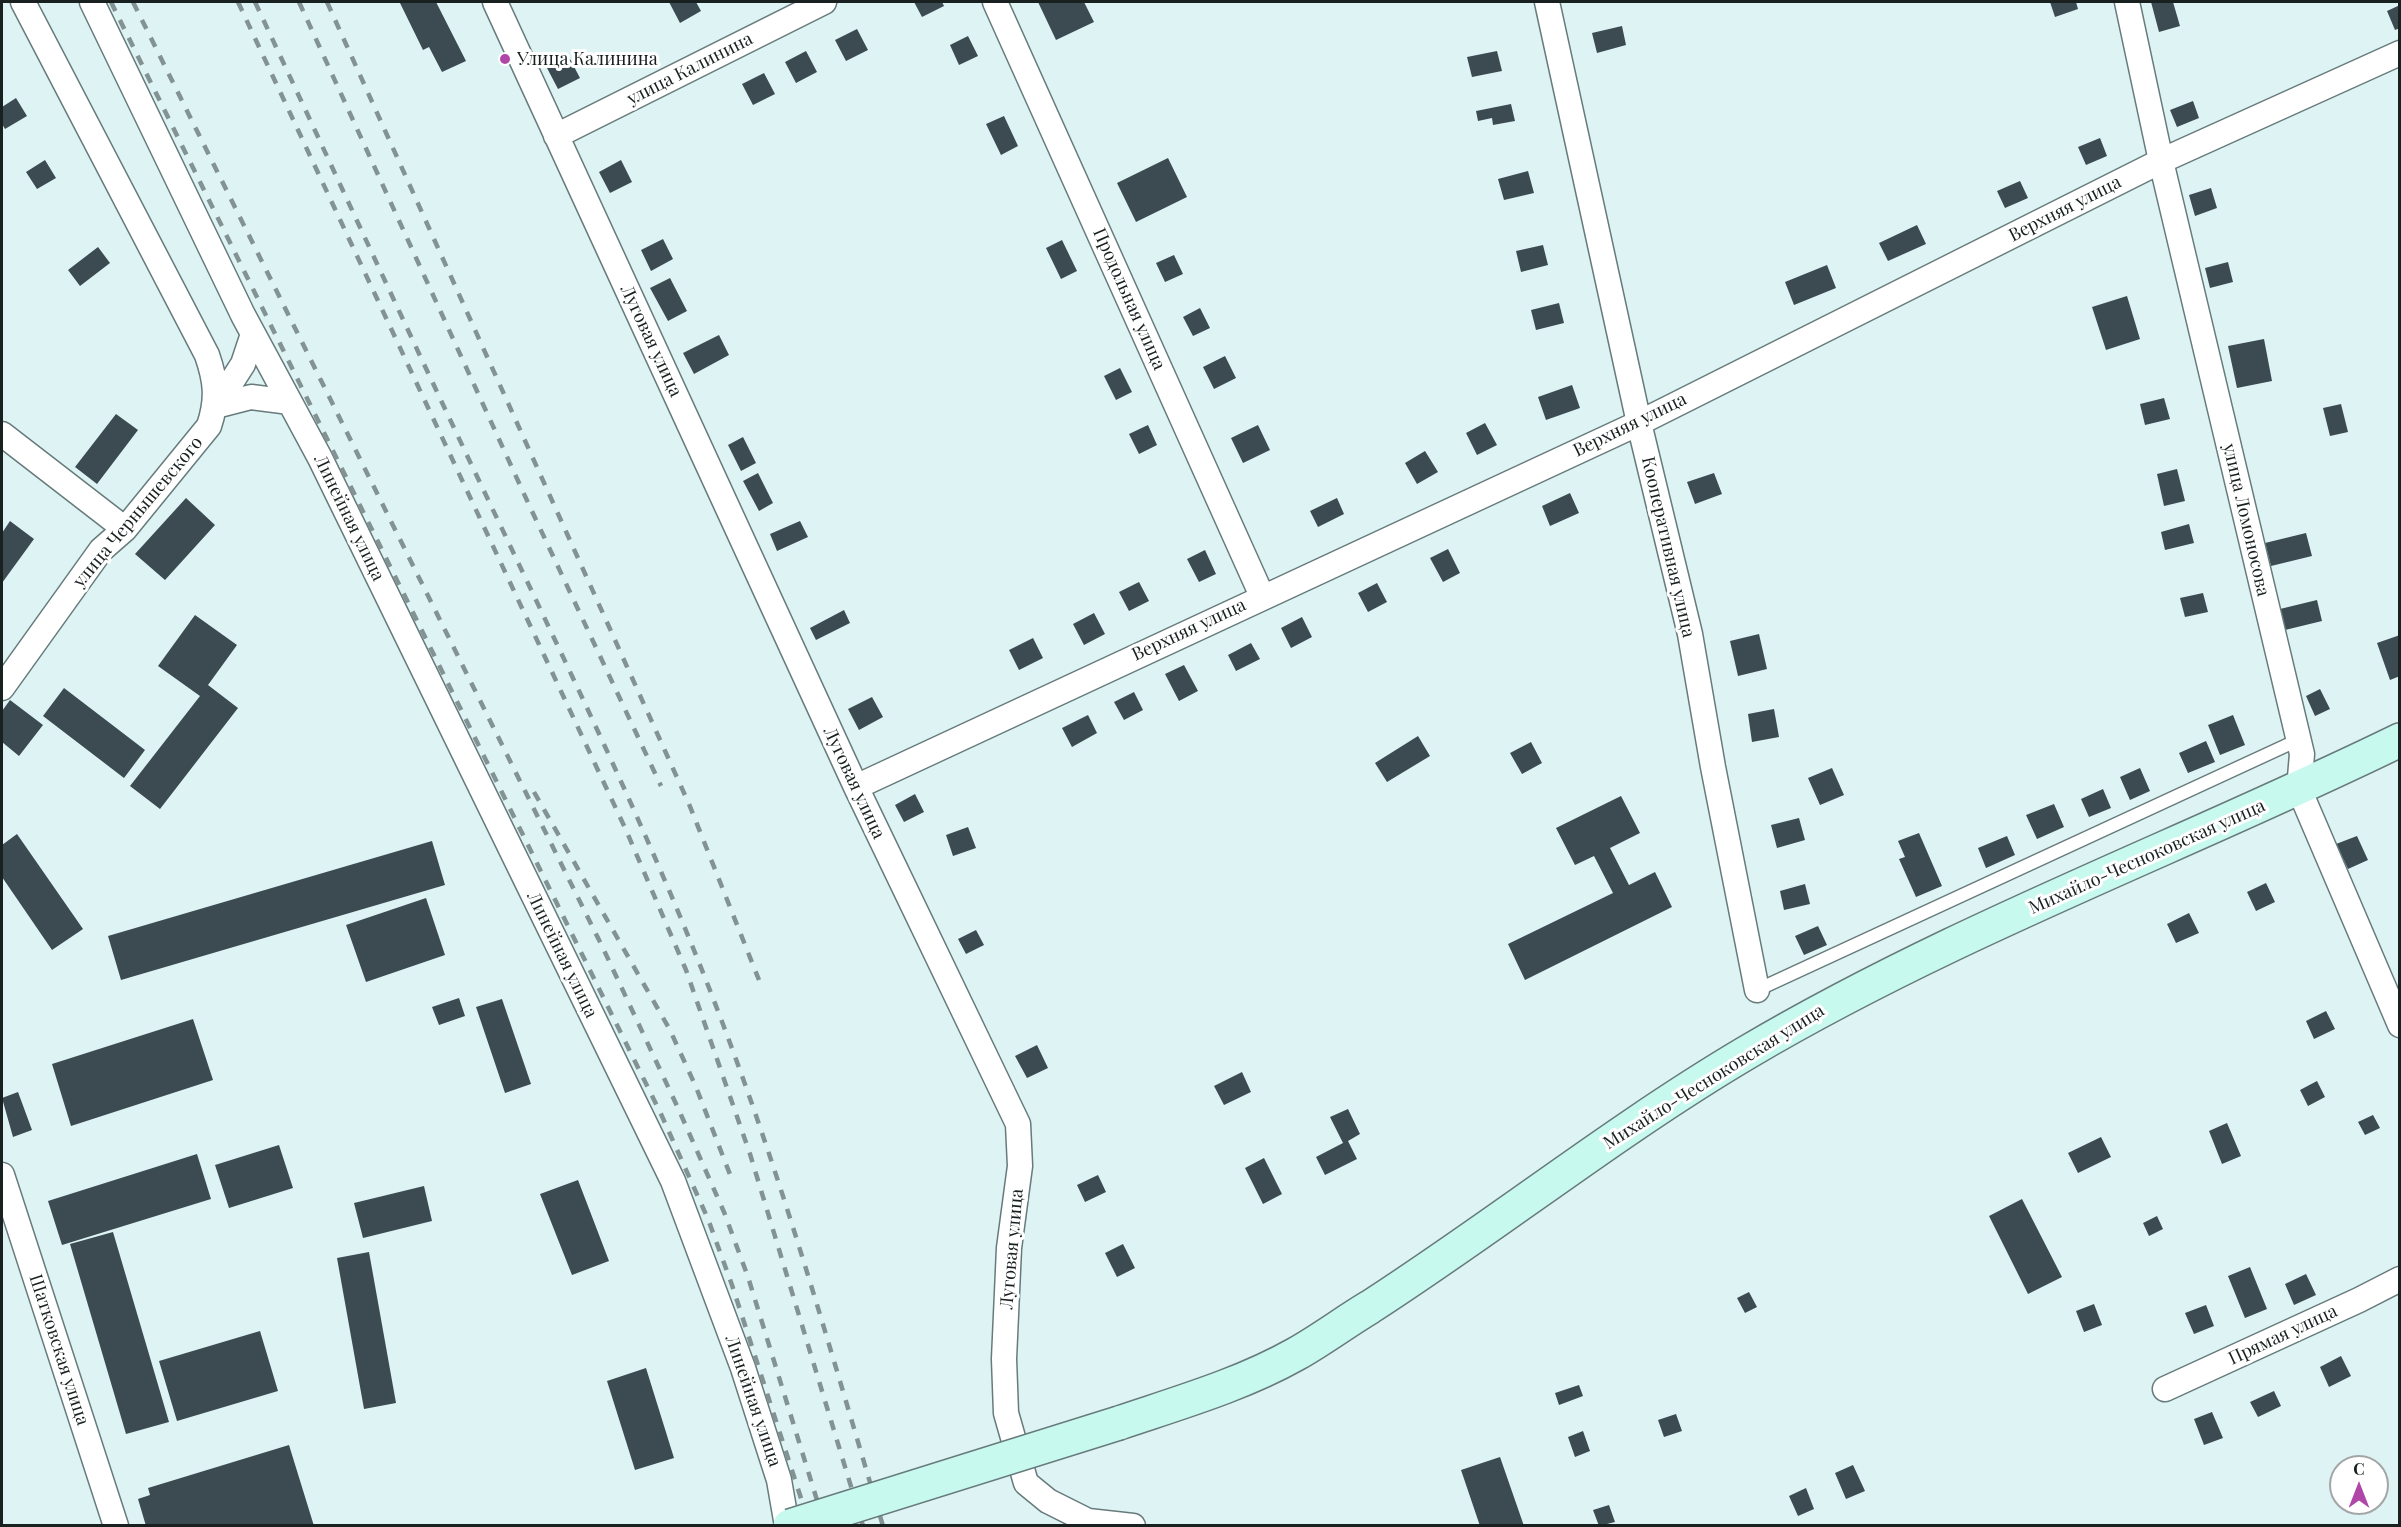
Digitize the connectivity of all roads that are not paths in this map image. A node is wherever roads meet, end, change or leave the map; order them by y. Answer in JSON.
{"nodes":[{"id":1,"x":23,"y":2,"type":"edge"},
{"id":2,"x":92,"y":2,"type":"edge"},
{"id":3,"x":495,"y":2,"type":"edge"},
{"id":4,"x":824,"y":2,"type":"edge"},
{"id":5,"x":995,"y":2,"type":"edge"},
{"id":6,"x":1547,"y":2,"type":"edge"},
{"id":7,"x":2127,"y":2,"type":"edge"},
{"id":8,"x":2400,"y":53,"type":"edge"},
{"id":9,"x":556,"y":136,"type":"junction"},
{"id":10,"x":2161,"y":161,"type":"junction"},
{"id":11,"x":253,"y":334,"type":"junction"},
{"id":12,"x":290,"y":402,"type":"junction"},
{"id":13,"x":216,"y":406,"type":"junction"},
{"id":14,"x":1638,"y":423,"type":"junction"},
{"id":15,"x":2,"y":434,"type":"edge"},
{"id":16,"x":125,"y":529,"type":"junction"},
{"id":17,"x":1262,"y":596,"type":"junction"},
{"id":18,"x":2,"y":688,"type":"edge"},
{"id":19,"x":2298,"y":740,"type":"junction"},
{"id":20,"x":2400,"y":740,"type":"edge"},
{"id":21,"x":856,"y":788,"type":"junction"},
{"id":22,"x":2299,"y":789,"type":"junction"},
{"id":23,"x":1757,"y":990,"type":"joint"},
{"id":24,"x":2400,"y":1025,"type":"edge"},
{"id":25,"x":2,"y":1175,"type":"edge"},
{"id":26,"x":2400,"y":1279,"type":"edge"},
{"id":27,"x":2165,"y":1389,"type":"dead end"},
{"id":28,"x":116,"y":1526,"type":"edge"},
{"id":29,"x":789,"y":1526,"type":"edge"},
{"id":30,"x":1133,"y":1526,"type":"edge"}],
"edges":[{"from":1,"to":13,"type":"street","name":"улица Чернышевского"},
{"from":2,"to":11,"type":"street","name":"Линейная улица"},
{"from":3,"to":9,"type":"street","name":"Луговая улица"},
{"from":4,"to":9,"type":"street","name":"улица Калинина"},
{"from":5,"to":17,"type":"street","name":"Продольная улица"},
{"from":6,"to":14,"type":"street","name":"Кооперативная улица"},
{"from":7,"to":10,"type":"street","name":"улица Ломоносова"},
{"from":8,"to":10,"type":"street","name":"Верхняя улица"},
{"from":9,"to":21,"type":"street","name":"Луговая улица"},
{"from":10,"to":14,"type":"street","name":"Верхняя улица"},
{"from":10,"to":19,"type":"street","name":"улица Ломоносова"},
{"from":11,"to":12,"type":"street","name":"Линейная улица"},
{"from":11,"to":13,"type":"street"},
{"from":12,"to":13,"type":"street"},
{"from":12,"to":29,"type":"street","name":"Линейная улица"},
{"from":13,"to":16,"type":"street","name":"улица Чернышевского"},
{"from":14,"to":17,"type":"street","name":"Верхняя улица"},
{"from":14,"to":23,"type":"street","name":"Кооперативная улица"},
{"from":15,"to":16,"type":"street"},
{"from":16,"to":18,"type":"street","name":"улица Чернышевского"},
{"from":17,"to":21,"type":"street","name":"Верхняя улица"},
{"from":19,"to":22,"type":"street","name":"улица Ломоносова"},
{"from":19,"to":23,"type":"lane"},
{"from":20,"to":22,"type":"street","name":"Михайло-Чесноковская улица"},
{"from":21,"to":30,"type":"street","name":"Луговая улица"},
{"from":22,"to":24,"type":"street","name":"улица Ломоносова"},
{"from":22,"to":29,"type":"street","name":"Михайло-Чесноковская улица","bridge":true},
{"from":25,"to":28,"type":"street","name":"Шатковская улица"},
{"from":26,"to":27,"type":"street","name":"Прямая улица"}]}
